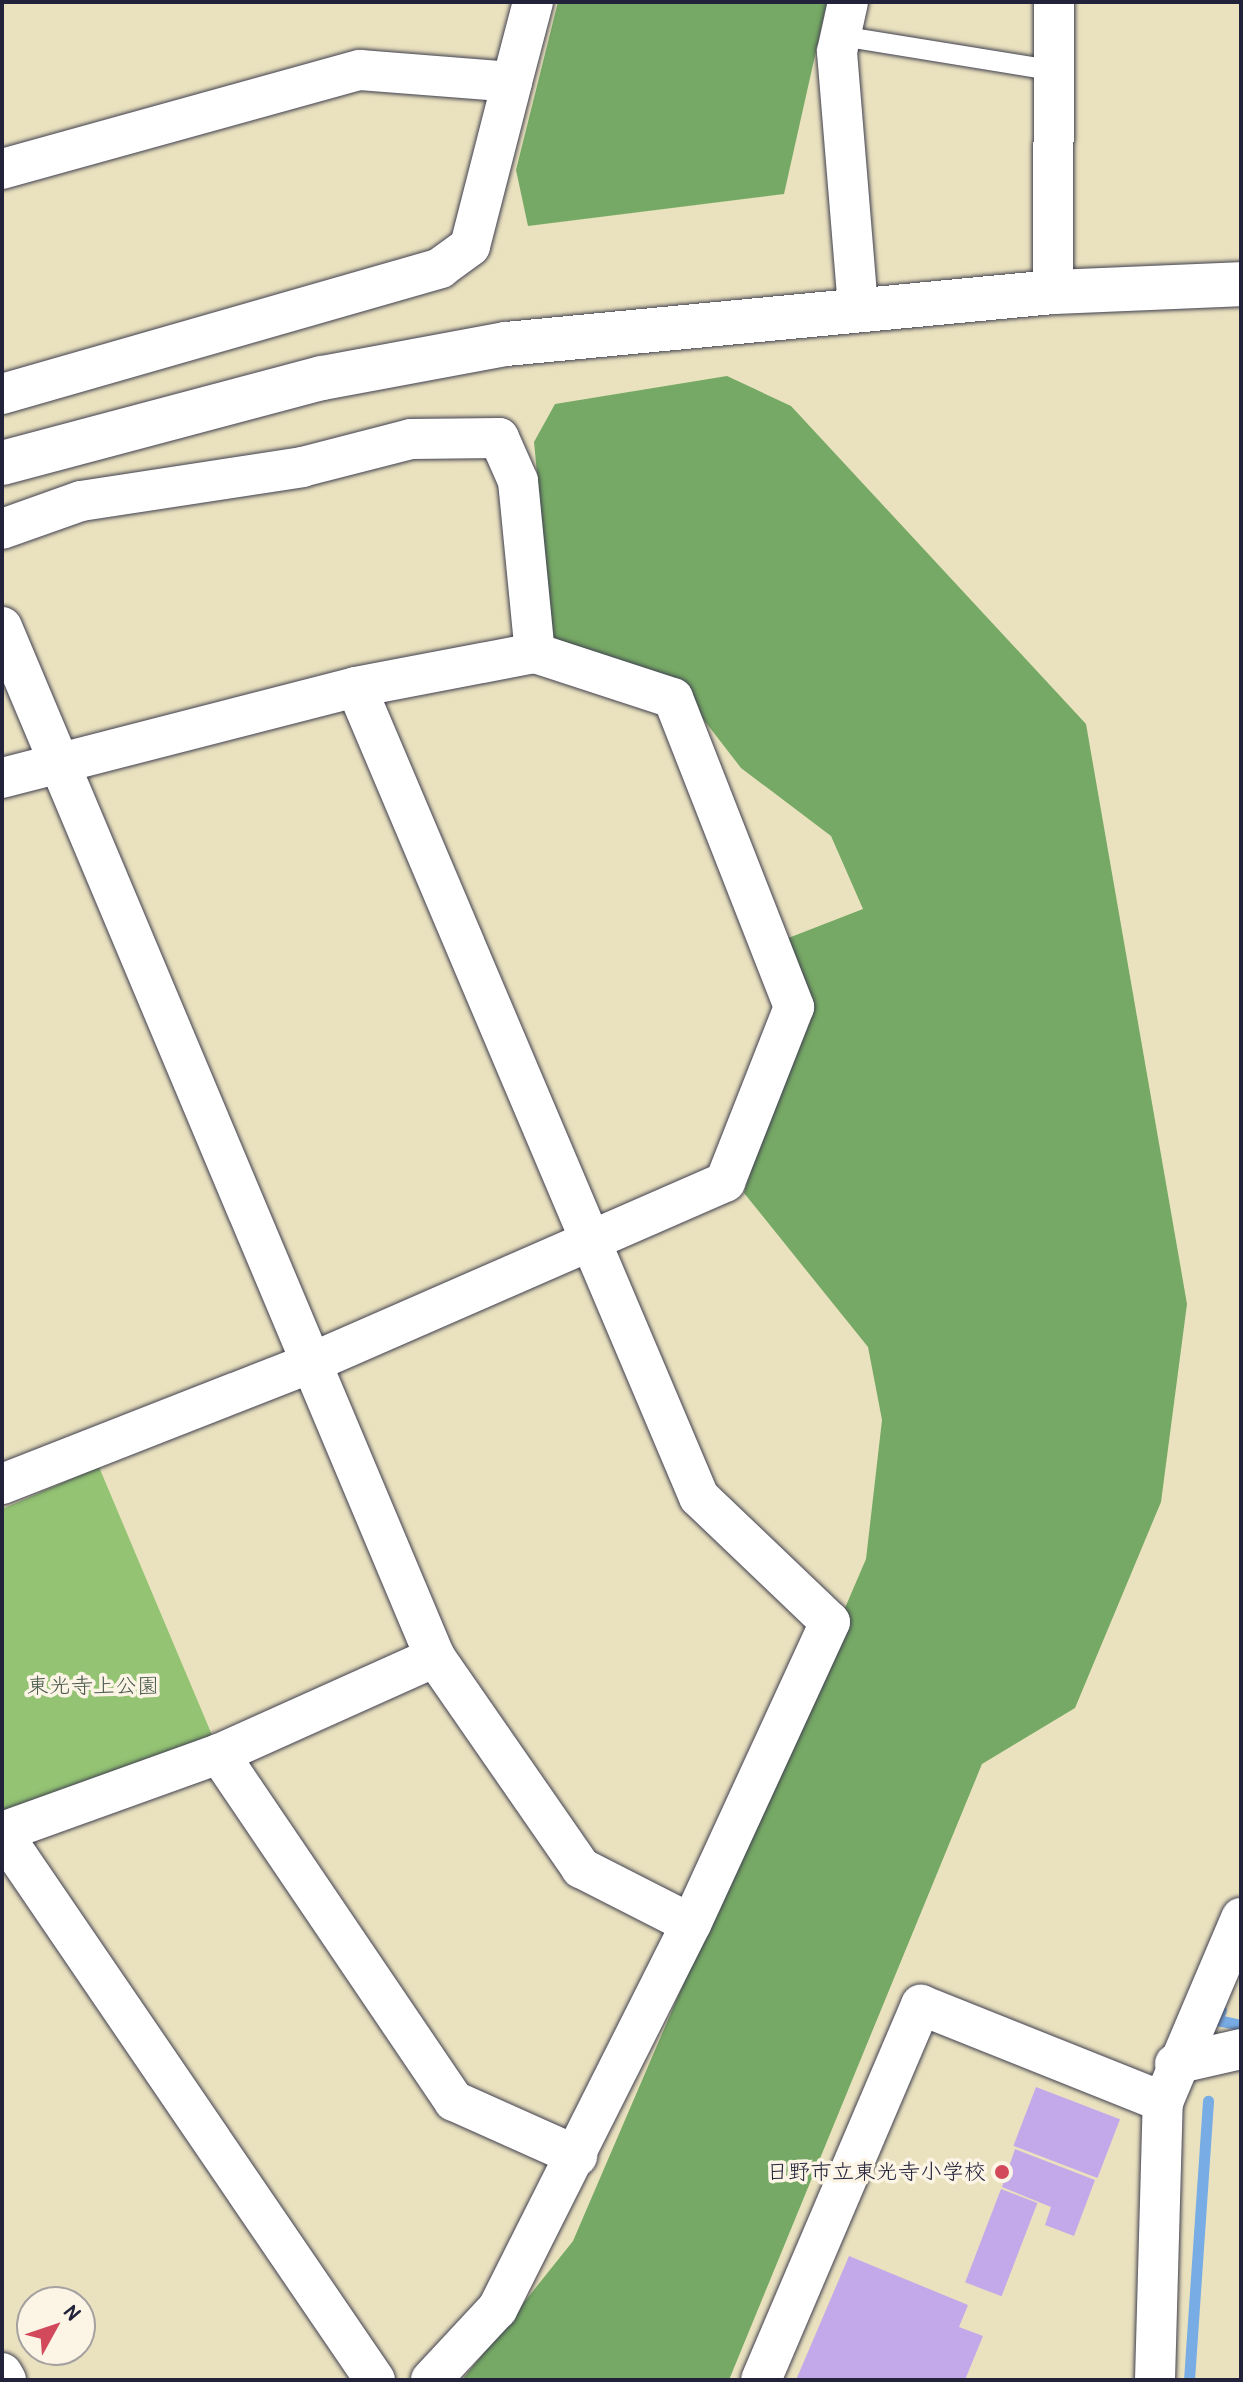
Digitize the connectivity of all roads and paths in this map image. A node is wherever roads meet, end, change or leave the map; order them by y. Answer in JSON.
{"nodes":[{"id":1,"x":533,"y":2,"type":"edge"},
{"id":2,"x":1054,"y":2,"type":"edge"},
{"id":3,"x":844,"y":19,"type":"edge"},
{"id":4,"x":1051,"y":70,"type":"junction"},
{"id":5,"x":512,"y":82,"type":"junction"},
{"id":6,"x":2,"y":169,"type":"edge"},
{"id":7,"x":1241,"y":284,"type":"edge"},
{"id":8,"x":1053,"y":292,"type":"junction"},
{"id":9,"x":858,"y":310,"type":"junction"},
{"id":10,"x":2,"y":394,"type":"edge"},
{"id":11,"x":2,"y":463,"type":"edge"},
{"id":12,"x":2,"y":529,"type":"edge"},
{"id":13,"x":2,"y":627,"type":"edge"},
{"id":14,"x":535,"y":653,"type":"junction"},
{"id":15,"x":356,"y":687,"type":"junction"},
{"id":16,"x":59,"y":764,"type":"junction"},
{"id":17,"x":2,"y":778,"type":"edge"},
{"id":18,"x":589,"y":1239,"type":"junction"},
{"id":19,"x":311,"y":1363,"type":"junction"},
{"id":20,"x":4,"y":1479,"type":"edge"},
{"id":21,"x":435,"y":1657,"type":"junction"},
{"id":22,"x":219,"y":1754,"type":"junction"},
{"id":23,"x":2,"y":1832,"type":"edge"},
{"id":24,"x":1241,"y":1918,"type":"edge"},
{"id":25,"x":691,"y":1924,"type":"junction"},
{"id":26,"x":1241,"y":2049,"type":"edge"},
{"id":27,"x":1175,"y":2064,"type":"junction"},
{"id":28,"x":1163,"y":2102,"type":"junction"},
{"id":29,"x":577,"y":2156,"type":"junction"},
{"id":30,"x":2,"y":2373,"type":"edge"},
{"id":31,"x":6,"y":2380,"type":"edge"},
{"id":32,"x":375,"y":2380,"type":"edge"},
{"id":33,"x":431,"y":2380,"type":"edge"},
{"id":34,"x":761,"y":2380,"type":"edge"},
{"id":35,"x":1155,"y":2380,"type":"edge"}],
"edges":[{"from":1,"to":5,"type":"street"},
{"from":2,"to":4,"type":"street"},
{"from":3,"to":4,"type":"lane"},
{"from":3,"to":9,"type":"street"},
{"from":4,"to":8,"type":"street"},
{"from":5,"to":6,"type":"street"},
{"from":5,"to":10,"type":"street"},
{"from":7,"to":8,"type":"street"},
{"from":8,"to":9,"type":"street"},
{"from":9,"to":11,"type":"street"},
{"from":12,"to":14,"type":"street"},
{"from":13,"to":16,"type":"street"},
{"from":14,"to":15,"type":"street"},
{"from":14,"to":18,"type":"street"},
{"from":15,"to":16,"type":"street"},
{"from":15,"to":18,"type":"street"},
{"from":16,"to":17,"type":"street"},
{"from":16,"to":19,"type":"street"},
{"from":18,"to":19,"type":"street"},
{"from":18,"to":25,"type":"street"},
{"from":19,"to":20,"type":"street"},
{"from":19,"to":21,"type":"street"},
{"from":21,"to":22,"type":"street"},
{"from":21,"to":25,"type":"street"},
{"from":22,"to":23,"type":"street"},
{"from":22,"to":29,"type":"street"},
{"from":23,"to":32,"type":"street"},
{"from":24,"to":27,"type":"street"},
{"from":25,"to":29,"type":"street"},
{"from":26,"to":27,"type":"street"},
{"from":27,"to":28,"type":"street"},
{"from":28,"to":34,"type":"street"},
{"from":28,"to":35,"type":"street"},
{"from":29,"to":33,"type":"street"},
{"from":30,"to":31,"type":"street"}]}
